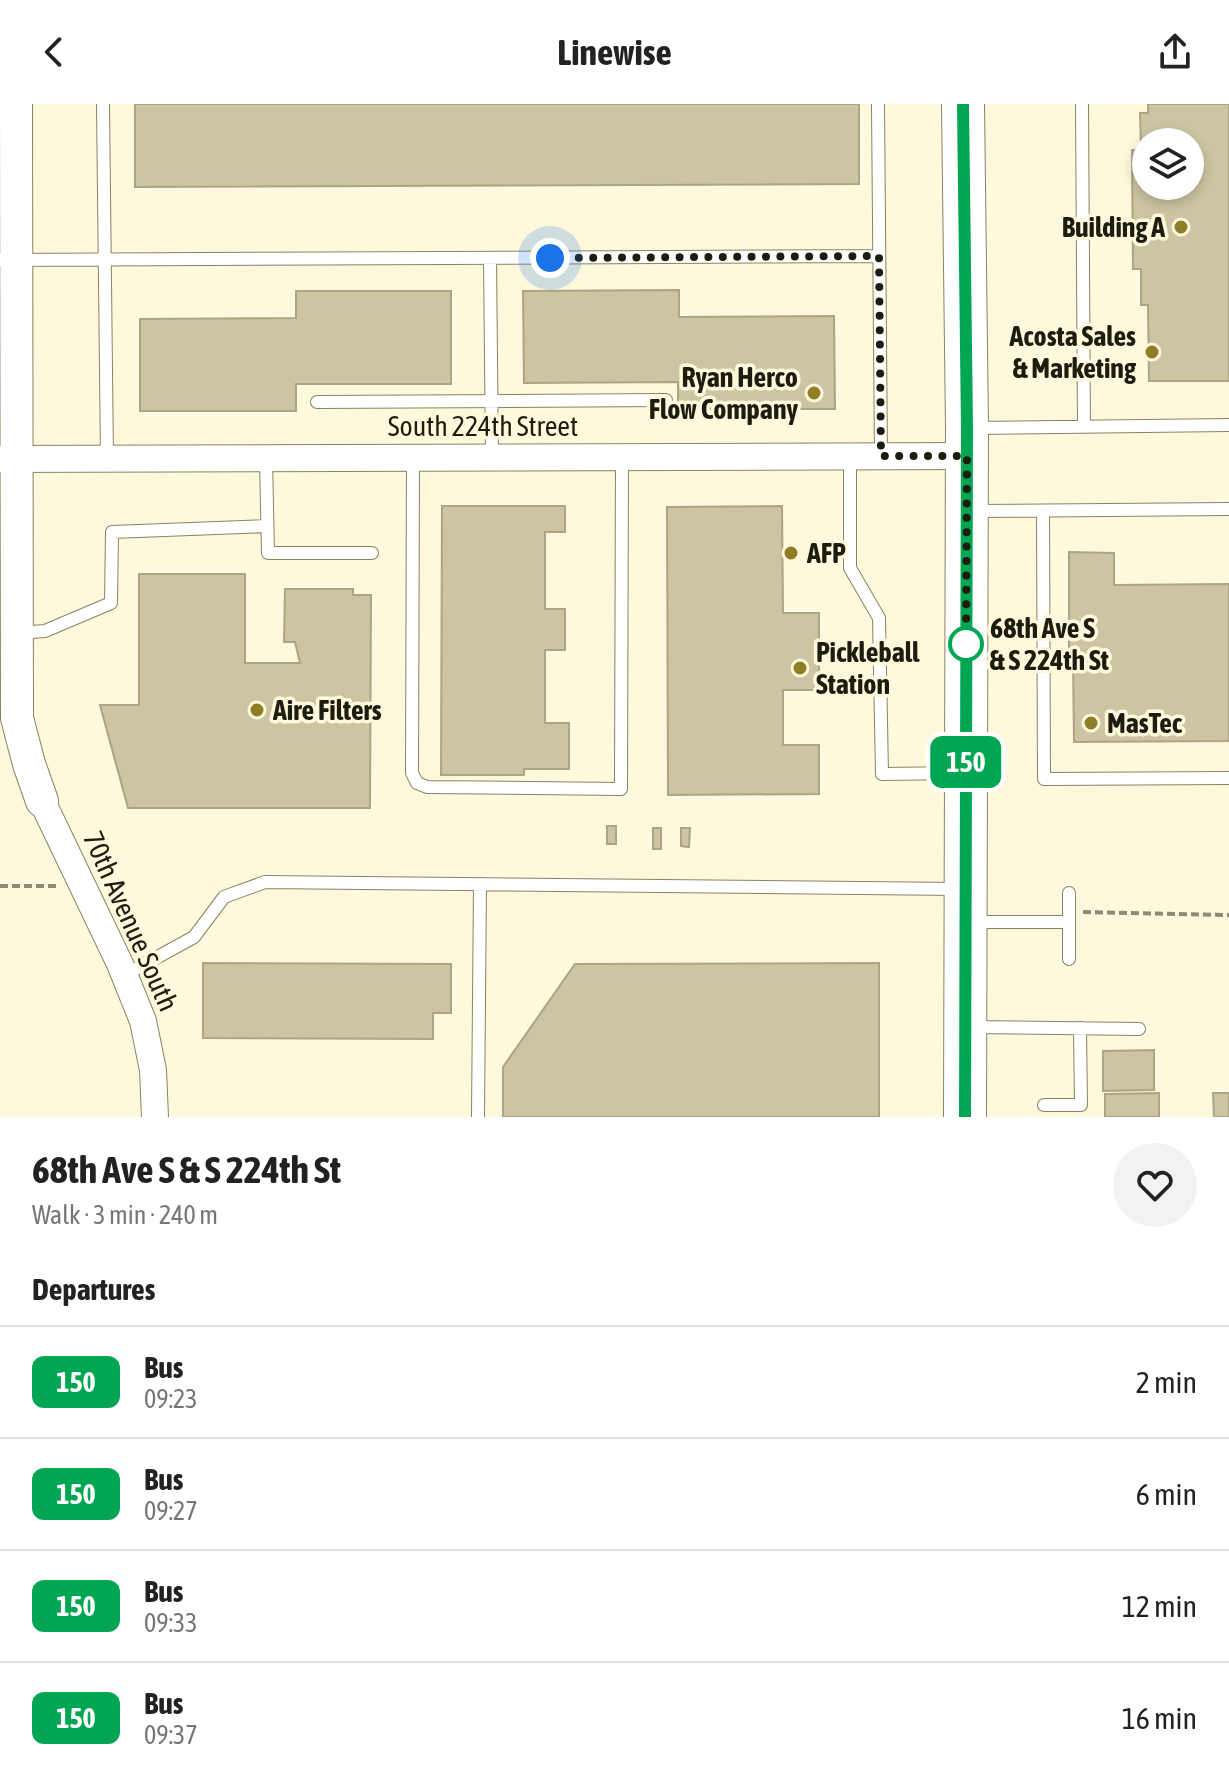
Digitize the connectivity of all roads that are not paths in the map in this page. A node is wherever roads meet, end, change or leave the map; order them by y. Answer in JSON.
{"nodes":[{"id":1,"x":16,"y":104,"type":"edge"},
{"id":2,"x":103,"y":104,"type":"edge"},
{"id":3,"x":878,"y":104,"type":"edge"},
{"id":4,"x":963,"y":104,"type":"edge"},
{"id":5,"x":1082,"y":104,"type":"edge"},
{"id":6,"x":879,"y":256,"type":"junction"},
{"id":7,"x":490,"y":258,"type":"junction"},
{"id":8,"x":8,"y":260,"type":"edge"},
{"id":9,"x":105,"y":260,"type":"junction"},
{"id":10,"x":666,"y":400,"type":"dead end"},
{"id":11,"x":491,"y":401,"type":"junction"},
{"id":12,"x":317,"y":402,"type":"dead end"},
{"id":13,"x":1229,"y":425,"type":"edge"},
{"id":14,"x":1084,"y":427,"type":"junction"},
{"id":15,"x":967,"y":442,"type":"junction"},
{"id":16,"x":850,"y":456,"type":"junction"},
{"id":17,"x":881,"y":456,"type":"junction"},
{"id":18,"x":622,"y":457,"type":"junction"},
{"id":19,"x":266,"y":458,"type":"junction"},
{"id":20,"x":413,"y":458,"type":"junction"},
{"id":21,"x":492,"y":458,"type":"junction"},
{"id":22,"x":8,"y":459,"type":"edge"},
{"id":23,"x":107,"y":459,"type":"junction"},
{"id":24,"x":1229,"y":509,"type":"edge"},
{"id":25,"x":967,"y":511,"type":"junction"},
{"id":26,"x":1043,"y":511,"type":"junction"},
{"id":27,"x":267,"y":526,"type":"junction"},
{"id":28,"x":372,"y":553,"type":"dead end"},
{"id":29,"x":16,"y":633,"type":"junction"},
{"id":30,"x":966,"y":773,"type":"junction"},
{"id":31,"x":1229,"y":778,"type":"edge"},
{"id":32,"x":42,"y":801,"type":"joint"},
{"id":33,"x":480,"y":884,"type":"junction"},
{"id":34,"x":1069,"y":893,"type":"dead end"},
{"id":35,"x":966,"y":906,"type":"junction"},
{"id":36,"x":1069,"y":917,"type":"junction"},
{"id":37,"x":1069,"y":959,"type":"dead end"},
{"id":38,"x":125,"y":975,"type":"junction"},
{"id":39,"x":965,"y":1027,"type":"junction"},
{"id":40,"x":1080,"y":1028,"type":"junction"},
{"id":41,"x":1139,"y":1029,"type":"dead end"},
{"id":42,"x":1044,"y":1105,"type":"dead end"},
{"id":43,"x":155,"y":1117,"type":"edge"},
{"id":44,"x":478,"y":1117,"type":"edge"},
{"id":45,"x":965,"y":1117,"type":"edge"}],
"edges":[{"from":1,"to":8,"type":"street"},
{"from":2,"to":9,"type":"lane"},
{"from":3,"to":6,"type":"lane"},
{"from":4,"to":15,"type":"main road"},
{"from":5,"to":14,"type":"lane"},
{"from":6,"to":7,"type":"lane"},
{"from":6,"to":17,"type":"lane"},
{"from":7,"to":9,"type":"lane"},
{"from":7,"to":11,"type":"lane"},
{"from":8,"to":9,"type":"lane"},
{"from":8,"to":22,"type":"street"},
{"from":9,"to":23,"type":"lane"},
{"from":10,"to":11,"type":"lane"},
{"from":11,"to":12,"type":"lane"},
{"from":11,"to":21,"type":"lane"},
{"from":13,"to":14,"type":"lane","name":"South 224th Street"},
{"from":14,"to":15,"type":"lane","name":"South 224th Street"},
{"from":15,"to":17,"type":"street","name":"South 224th Street"},
{"from":15,"to":25,"type":"main road"},
{"from":16,"to":17,"type":"street","name":"South 224th Street"},
{"from":16,"to":18,"type":"street","name":"South 224th Street"},
{"from":16,"to":30,"type":"lane"},
{"from":18,"to":20,"type":"lane"},
{"from":18,"to":21,"type":"street","name":"South 224th Street"},
{"from":19,"to":20,"type":"street","name":"South 224th Street"},
{"from":19,"to":23,"type":"street","name":"South 224th Street"},
{"from":19,"to":27,"type":"lane"},
{"from":20,"to":21,"type":"street","name":"South 224th Street"},
{"from":22,"to":23,"type":"street","name":"South 224th Street"},
{"from":22,"to":29,"type":"street"},
{"from":24,"to":26,"type":"lane"},
{"from":25,"to":26,"type":"lane"},
{"from":25,"to":30,"type":"main road"},
{"from":26,"to":31,"type":"lane"},
{"from":27,"to":28,"type":"lane"},
{"from":27,"to":29,"type":"lane"},
{"from":29,"to":32,"type":"street"},
{"from":30,"to":35,"type":"main road"},
{"from":32,"to":38,"type":"street","name":"70th Avenue South"},
{"from":33,"to":35,"type":"lane"},
{"from":33,"to":38,"type":"lane"},
{"from":33,"to":44,"type":"lane"},
{"from":34,"to":36,"type":"lane"},
{"from":35,"to":36,"type":"lane"},
{"from":35,"to":39,"type":"main road"},
{"from":36,"to":37,"type":"lane"},
{"from":38,"to":43,"type":"street","name":"70th Avenue South"},
{"from":39,"to":40,"type":"lane"},
{"from":39,"to":45,"type":"main road"},
{"from":40,"to":41,"type":"lane"},
{"from":40,"to":42,"type":"lane"}]}
